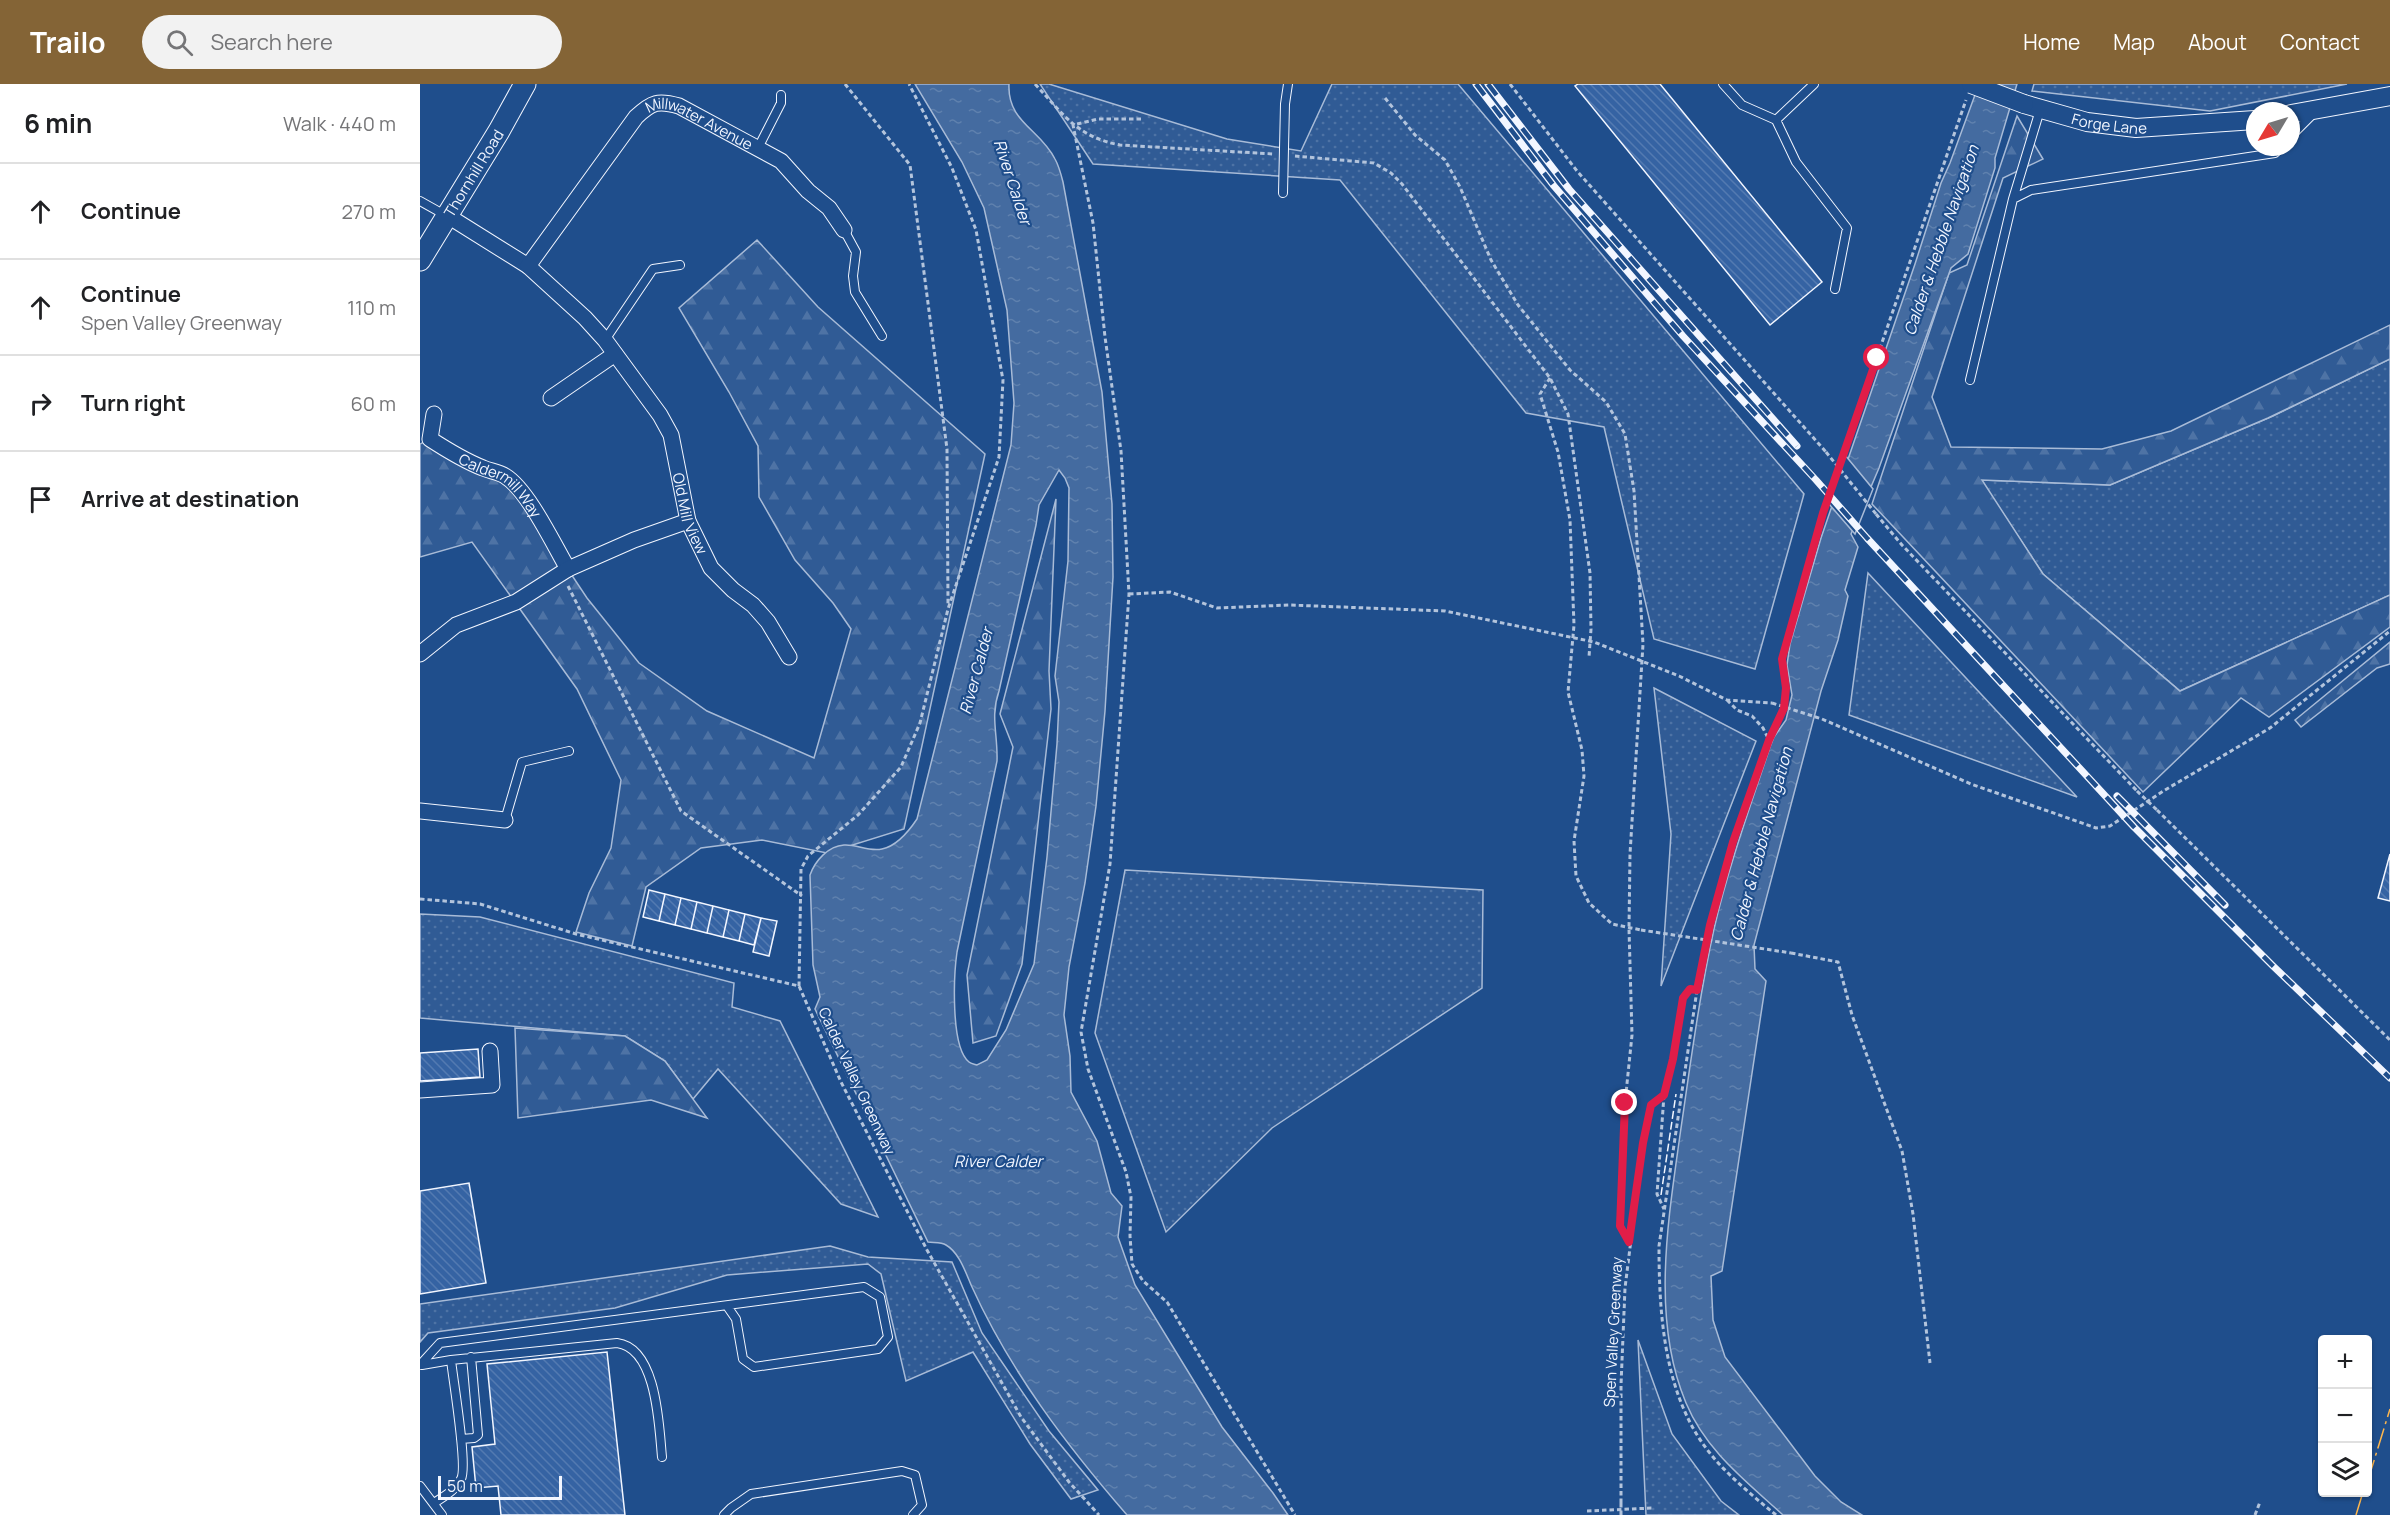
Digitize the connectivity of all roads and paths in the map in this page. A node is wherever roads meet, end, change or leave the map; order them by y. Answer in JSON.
{"nodes":[{"id":1,"x":525,"y":84,"type":"edge"},
{"id":2,"x":845,"y":84,"type":"edge"},
{"id":3,"x":909,"y":84,"type":"edge"},
{"id":4,"x":1035,"y":84,"type":"edge"},
{"id":5,"x":1288,"y":84,"type":"edge"},
{"id":6,"x":1510,"y":84,"type":"edge"},
{"id":7,"x":1723,"y":84,"type":"edge"},
{"id":8,"x":1814,"y":84,"type":"edge"},
{"id":9,"x":1970,"y":89,"type":"edge"},
{"id":10,"x":781,"y":95,"type":"dead end"},
{"id":11,"x":2390,"y":96,"type":"edge"},
{"id":12,"x":1385,"y":98,"type":"dead end"},
{"id":13,"x":2032,"y":107,"type":"junction"},
{"id":14,"x":2317,"y":110,"type":"junction"},
{"id":15,"x":2300,"y":113,"type":"edge"},
{"id":16,"x":1142,"y":119,"type":"dead end"},
{"id":17,"x":1776,"y":120,"type":"junction"},
{"id":18,"x":2246,"y":121,"type":"edge"},
{"id":19,"x":1073,"y":125,"type":"junction"},
{"id":20,"x":2300,"y":127,"type":"edge"},
{"id":21,"x":758,"y":148,"type":"junction"},
{"id":22,"x":1282,"y":155,"type":"junction"},
{"id":23,"x":2256,"y":156,"type":"edge"},
{"id":24,"x":1283,"y":193,"type":"dead end"},
{"id":25,"x":2013,"y":199,"type":"junction"},
{"id":26,"x":420,"y":201,"type":"edge"},
{"id":27,"x":448,"y":216,"type":"junction"},
{"id":28,"x":844,"y":230,"type":"joint"},
{"id":29,"x":420,"y":260,"type":"edge"},
{"id":30,"x":680,"y":265,"type":"dead end"},
{"id":31,"x":528,"y":266,"type":"junction"},
{"id":32,"x":1835,"y":289,"type":"dead end"},
{"id":33,"x":882,"y":336,"type":"dead end"},
{"id":34,"x":605,"y":340,"type":"junction"},
{"id":35,"x":615,"y":354,"type":"junction"},
{"id":36,"x":1550,"y":378,"type":"junction"},
{"id":37,"x":1970,"y":380,"type":"dead end"},
{"id":38,"x":551,"y":398,"type":"dead end"},
{"id":39,"x":434,"y":414,"type":"dead end"},
{"id":40,"x":688,"y":521,"type":"junction"},
{"id":41,"x":565,"y":571,"type":"junction"},
{"id":42,"x":1129,"y":594,"type":"junction"},
{"id":43,"x":948,"y":609,"type":"junction"},
{"id":44,"x":2390,"y":631,"type":"edge"},
{"id":45,"x":1590,"y":641,"type":"junction"},
{"id":46,"x":420,"y":654,"type":"edge"},
{"id":47,"x":789,"y":657,"type":"dead end"},
{"id":48,"x":1589,"y":657,"type":"dead end"},
{"id":49,"x":1727,"y":700,"type":"junction"},
{"id":50,"x":1769,"y":740,"type":"junction"},
{"id":51,"x":569,"y":751,"type":"dead end"},
{"id":52,"x":420,"y":811,"type":"edge"},
{"id":53,"x":505,"y":820,"type":"joint"},
{"id":54,"x":802,"y":896,"type":"junction"},
{"id":55,"x":420,"y":899,"type":"edge"},
{"id":56,"x":1629,"y":929,"type":"junction"},
{"id":57,"x":799,"y":986,"type":"junction"},
{"id":58,"x":1697,"y":990,"type":"junction"},
{"id":59,"x":2390,"y":1040,"type":"edge"},
{"id":60,"x":490,"y":1051,"type":"dead end"},
{"id":61,"x":420,"y":1090,"type":"edge"},
{"id":62,"x":1664,"y":1095,"type":"junction"},
{"id":63,"x":1664,"y":1209,"type":"junction"},
{"id":64,"x":1629,"y":1242,"type":"junction"},
{"id":65,"x":727,"y":1306,"type":"junction"},
{"id":66,"x":471,"y":1357,"type":"junction"},
{"id":67,"x":451,"y":1359,"type":"junction"},
{"id":68,"x":1930,"y":1363,"type":"dead end"},
{"id":69,"x":420,"y":1366,"type":"edge"},
{"id":70,"x":461,"y":1440,"type":"junction"},
{"id":71,"x":662,"y":1457,"type":"dead end"},
{"id":72,"x":420,"y":1486,"type":"edge"},
{"id":73,"x":2260,"y":1502,"type":"dead end"},
{"id":74,"x":434,"y":1503,"type":"junction"},
{"id":75,"x":1653,"y":1508,"type":"dead end"},
{"id":76,"x":1587,"y":1511,"type":"dead end"},
{"id":77,"x":442,"y":1515,"type":"edge"},
{"id":78,"x":724,"y":1515,"type":"edge"},
{"id":79,"x":913,"y":1515,"type":"edge"},
{"id":80,"x":1099,"y":1515,"type":"edge"},
{"id":81,"x":1295,"y":1515,"type":"edge"},
{"id":82,"x":1621,"y":1515,"type":"edge"},
{"id":83,"x":1776,"y":1515,"type":"edge"},
{"id":84,"x":2255,"y":1515,"type":"edge"}],
"edges":[{"from":1,"to":27,"type":"main road","name":"Thornhill Road"},
{"from":2,"to":43,"type":"path"},
{"from":3,"to":43,"type":"path"},
{"from":4,"to":19,"type":"path"},
{"from":5,"to":22,"type":"lane"},
{"from":6,"to":59,"type":"path","bridge":true},
{"from":7,"to":17,"type":"lane"},
{"from":8,"to":17,"type":"lane"},
{"from":9,"to":13,"type":"street","name":"Forge Lane","bridge":true},
{"from":9,"to":50,"type":"path"},
{"from":10,"to":21,"type":"lane"},
{"from":11,"to":14,"type":"street"},
{"from":12,"to":56,"type":"path"},
{"from":13,"to":18,"type":"street","name":"Forge Lane"},
{"from":13,"to":25,"type":"lane"},
{"from":14,"to":15,"type":"street"},
{"from":14,"to":20,"type":"lane"},
{"from":16,"to":19,"type":"path"},
{"from":17,"to":32,"type":"lane"},
{"from":19,"to":22,"type":"path"},
{"from":19,"to":42,"type":"path"},
{"from":21,"to":28,"type":"street","name":"Millwater Avenue"},
{"from":21,"to":31,"type":"street","name":"Millwater Avenue"},
{"from":22,"to":24,"type":"lane"},
{"from":22,"to":36,"type":"path"},
{"from":23,"to":25,"type":"lane"},
{"from":25,"to":37,"type":"lane"},
{"from":26,"to":27,"type":"lane"},
{"from":27,"to":29,"type":"main road","name":"Thornhill Road"},
{"from":27,"to":31,"type":"street","name":"Old Mill View"},
{"from":28,"to":33,"type":"lane"},
{"from":30,"to":34,"type":"lane"},
{"from":31,"to":34,"type":"street","name":"Old Mill View"},
{"from":34,"to":35,"type":"street","name":"Old Mill View"},
{"from":35,"to":38,"type":"street"},
{"from":35,"to":40,"type":"street","name":"Old Mill View"},
{"from":36,"to":45,"type":"path"},
{"from":36,"to":56,"type":"path"},
{"from":39,"to":41,"type":"street","name":"Caldermill Way"},
{"from":40,"to":41,"type":"street"},
{"from":40,"to":47,"type":"street","name":"Old Mill View"},
{"from":41,"to":46,"type":"street"},
{"from":41,"to":54,"type":"path"},
{"from":42,"to":45,"type":"path"},
{"from":42,"to":81,"type":"path"},
{"from":43,"to":54,"type":"path"},
{"from":44,"to":49,"type":"path","bridge":true},
{"from":45,"to":48,"type":"path"},
{"from":45,"to":49,"type":"path"},
{"from":49,"to":50,"type":"path"},
{"from":50,"to":58,"type":"path"},
{"from":51,"to":53,"type":"lane"},
{"from":52,"to":53,"type":"street"},
{"from":54,"to":57,"type":"path"},
{"from":55,"to":57,"type":"path"},
{"from":56,"to":64,"type":"path"},
{"from":56,"to":68,"type":"path","bridge":true},
{"from":57,"to":80,"type":"path","name":"Calder Valley Greenway"},
{"from":58,"to":62,"type":"path","name":"Spen Valley Greenway"},
{"from":58,"to":63,"type":"path"},
{"from":60,"to":61,"type":"street"},
{"from":62,"to":63,"type":"path"},
{"from":62,"to":64,"type":"path","name":"Spen Valley Greenway"},
{"from":63,"to":83,"type":"path"},
{"from":64,"to":82,"type":"path","name":"Spen Valley Greenway","bridge":true},
{"from":65,"to":65,"type":"lane"},
{"from":65,"to":69,"type":"lane"},
{"from":66,"to":67,"type":"lane"},
{"from":66,"to":70,"type":"lane"},
{"from":66,"to":71,"type":"lane"},
{"from":67,"to":69,"type":"lane"},
{"from":67,"to":70,"type":"lane"},
{"from":70,"to":74,"type":"lane"},
{"from":72,"to":74,"type":"lane"},
{"from":73,"to":84,"type":"path"},
{"from":74,"to":77,"type":"lane"},
{"from":75,"to":76,"type":"path"},
{"from":78,"to":79,"type":"lane"}]}
